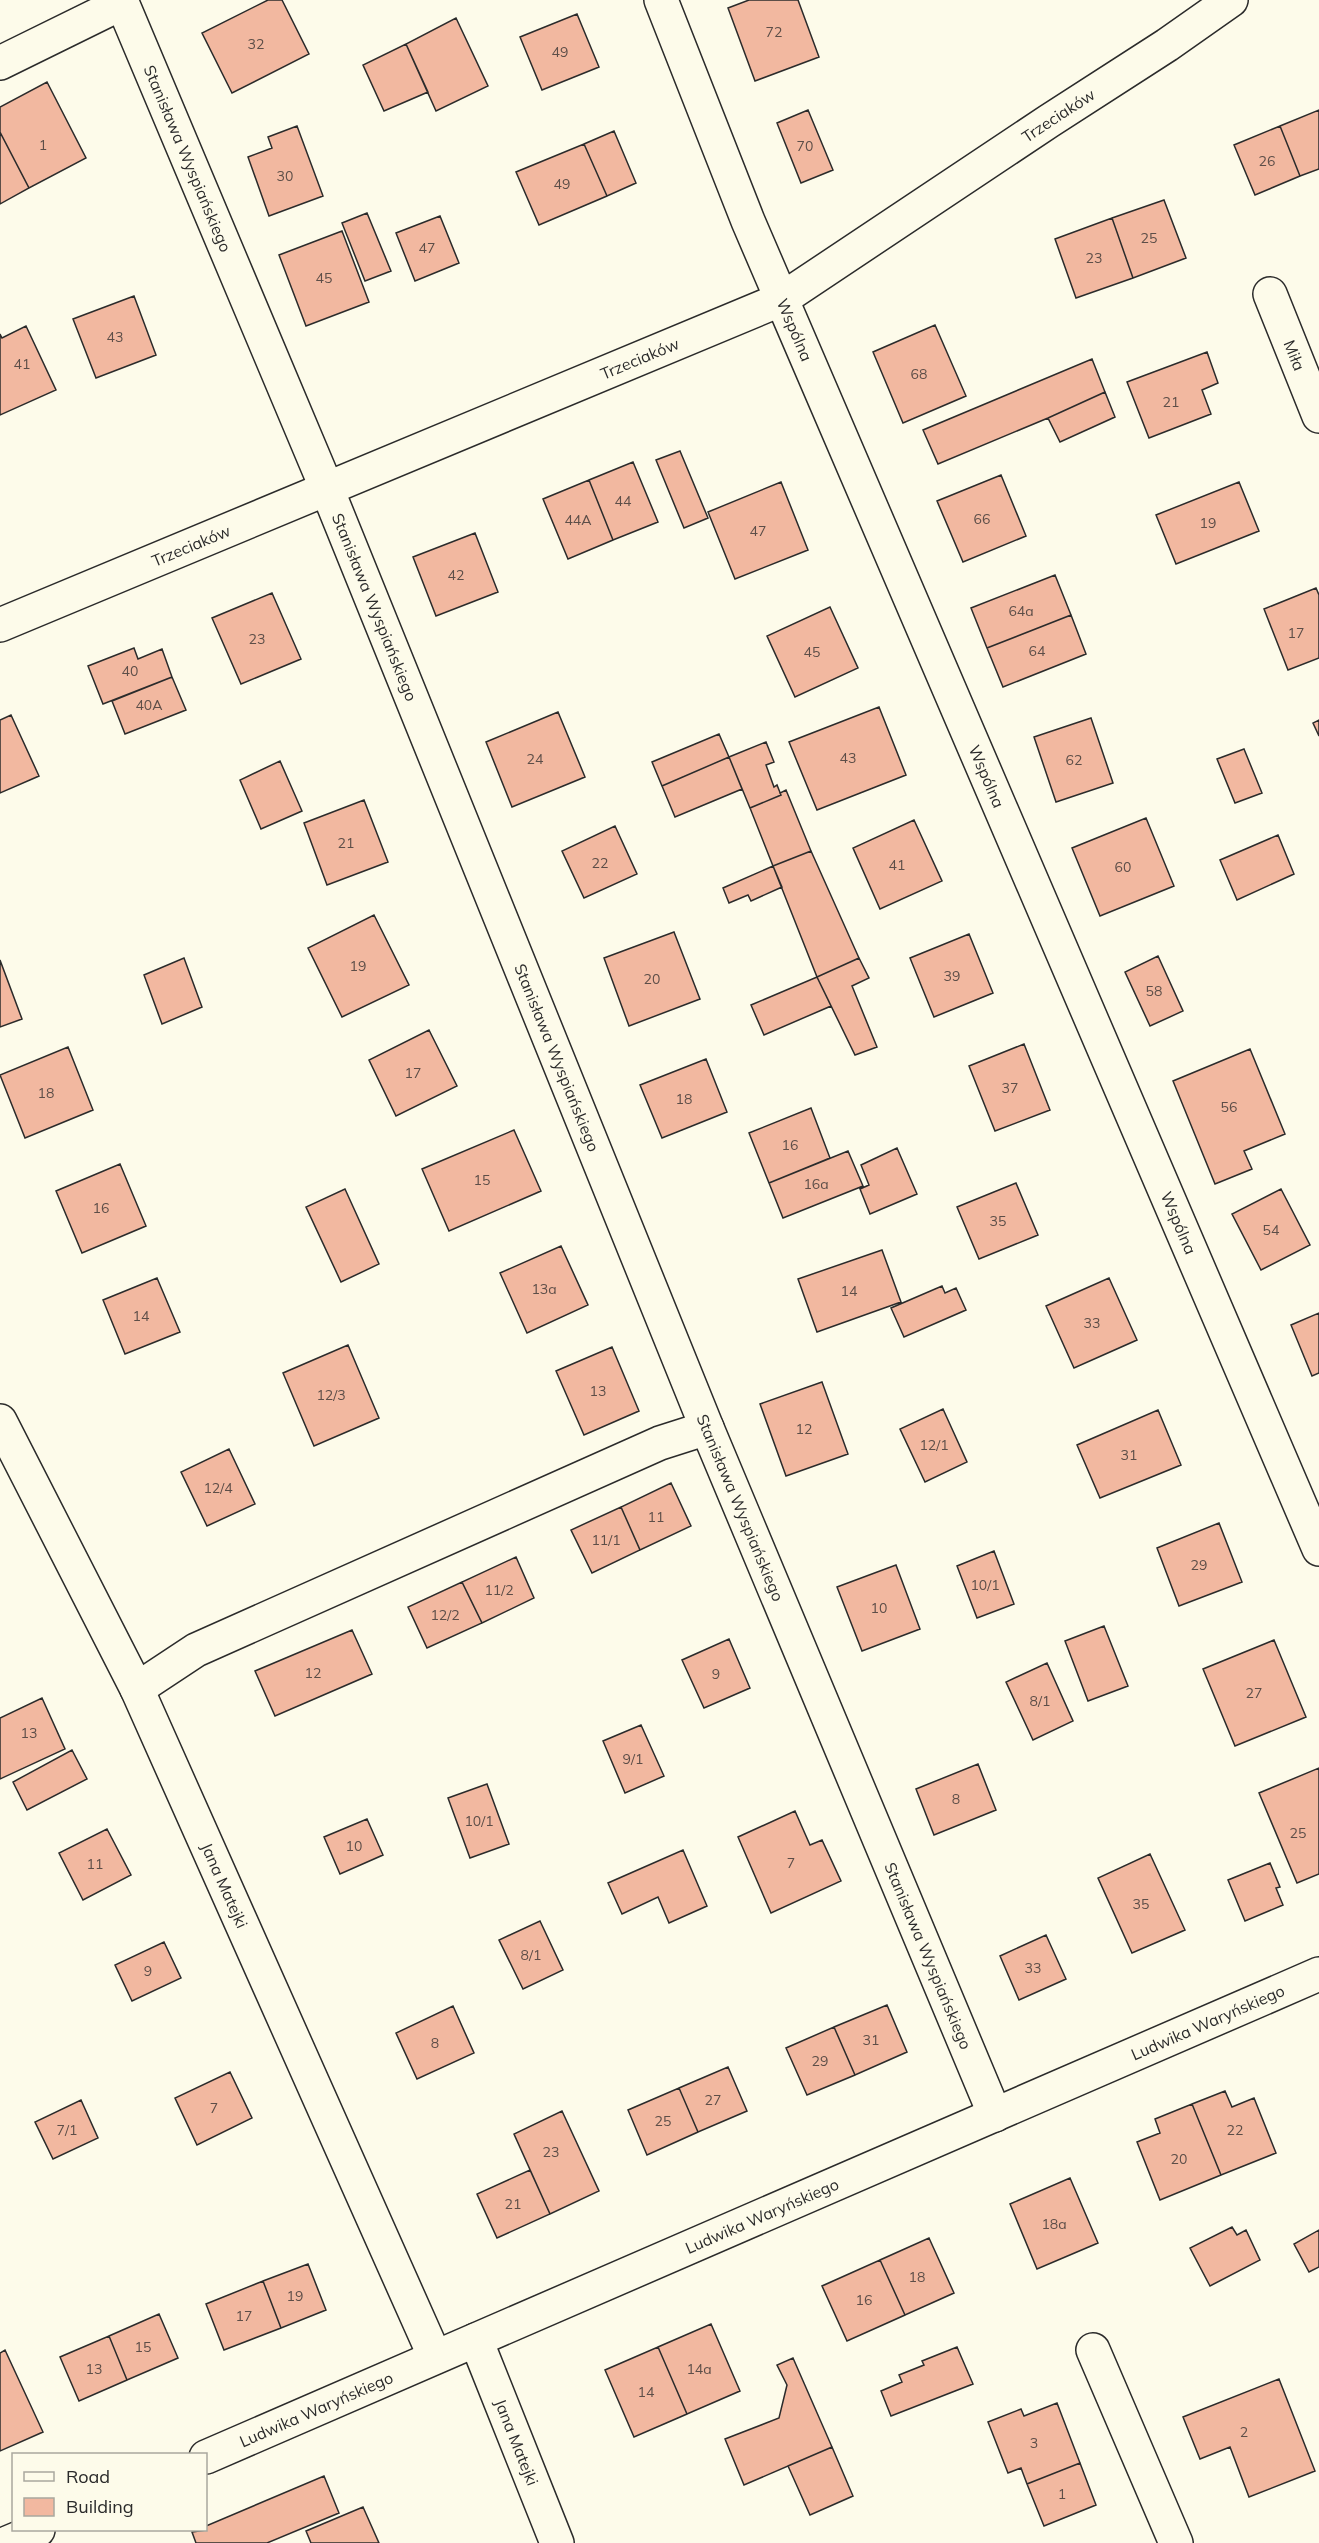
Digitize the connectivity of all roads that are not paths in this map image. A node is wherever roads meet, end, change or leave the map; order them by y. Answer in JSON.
{"nodes":[{"id":1,"x":661,"y":0,"type":"edge"},
{"id":2,"x":1231,"y":0,"type":"edge"},
{"id":3,"x":121,"y":2,"type":"edge"},
{"id":4,"x":0,"y":63,"type":"edge"},
{"id":5,"x":1270,"y":294,"type":"dead end"},
{"id":6,"x":782,"y":299,"type":"junction"},
{"id":7,"x":1319,"y":416,"type":"edge"},
{"id":8,"x":327,"y":489,"type":"junction"},
{"id":9,"x":0,"y":625,"type":"edge"},
{"id":10,"x":0,"y":1421,"type":"edge"},
{"id":11,"x":707,"y":1428,"type":"junction"},
{"id":12,"x":1319,"y":1549,"type":"edge"},
{"id":13,"x":137,"y":1689,"type":"junction"},
{"id":14,"x":1319,"y":1974,"type":"edge"},
{"id":15,"x":995,"y":2115,"type":"junction"},
{"id":16,"x":476,"y":2340,"type":"junction"},
{"id":17,"x":1093,"y":2350,"type":"dead end"},
{"id":18,"x":435,"y":2357,"type":"junction"},
{"id":19,"x":207,"y":2457,"type":"edge"},
{"id":20,"x":34,"y":2531,"type":"edge"},
{"id":21,"x":7,"y":2543,"type":"edge"},
{"id":22,"x":557,"y":2543,"type":"edge"},
{"id":23,"x":1176,"y":2543,"type":"edge"}],
"edges":[{"from":1,"to":6,"type":"street","name":"Wspólna"},
{"from":2,"to":6,"type":"street","name":"Trzeciaków"},
{"from":3,"to":4,"type":"street"},
{"from":3,"to":8,"type":"street","name":"Stanisława Wyspiańskiego"},
{"from":5,"to":7,"type":"street","name":"Miła"},
{"from":6,"to":8,"type":"street","name":"Trzeciaków"},
{"from":6,"to":12,"type":"street","name":"Wspólna"},
{"from":8,"to":9,"type":"street","name":"Trzeciaków"},
{"from":8,"to":11,"type":"street","name":"Stanisława Wyspiańskiego"},
{"from":10,"to":13,"type":"street","name":"Jana Matejki"},
{"from":11,"to":13,"type":"street"},
{"from":11,"to":15,"type":"street","name":"Stanisława Wyspiańskiego"},
{"from":13,"to":18,"type":"street","name":"Jana Matejki"},
{"from":14,"to":15,"type":"street","name":"Ludwika Waryńskiego"},
{"from":15,"to":16,"type":"street","name":"Ludwika Waryńskiego"},
{"from":16,"to":18,"type":"street","name":"Ludwika Waryńskiego"},
{"from":16,"to":22,"type":"street","name":"Jana Matejki"},
{"from":17,"to":23,"type":"street"},
{"from":18,"to":19,"type":"street","name":"Ludwika Waryńskiego"},
{"from":20,"to":21,"type":"street"}]}
